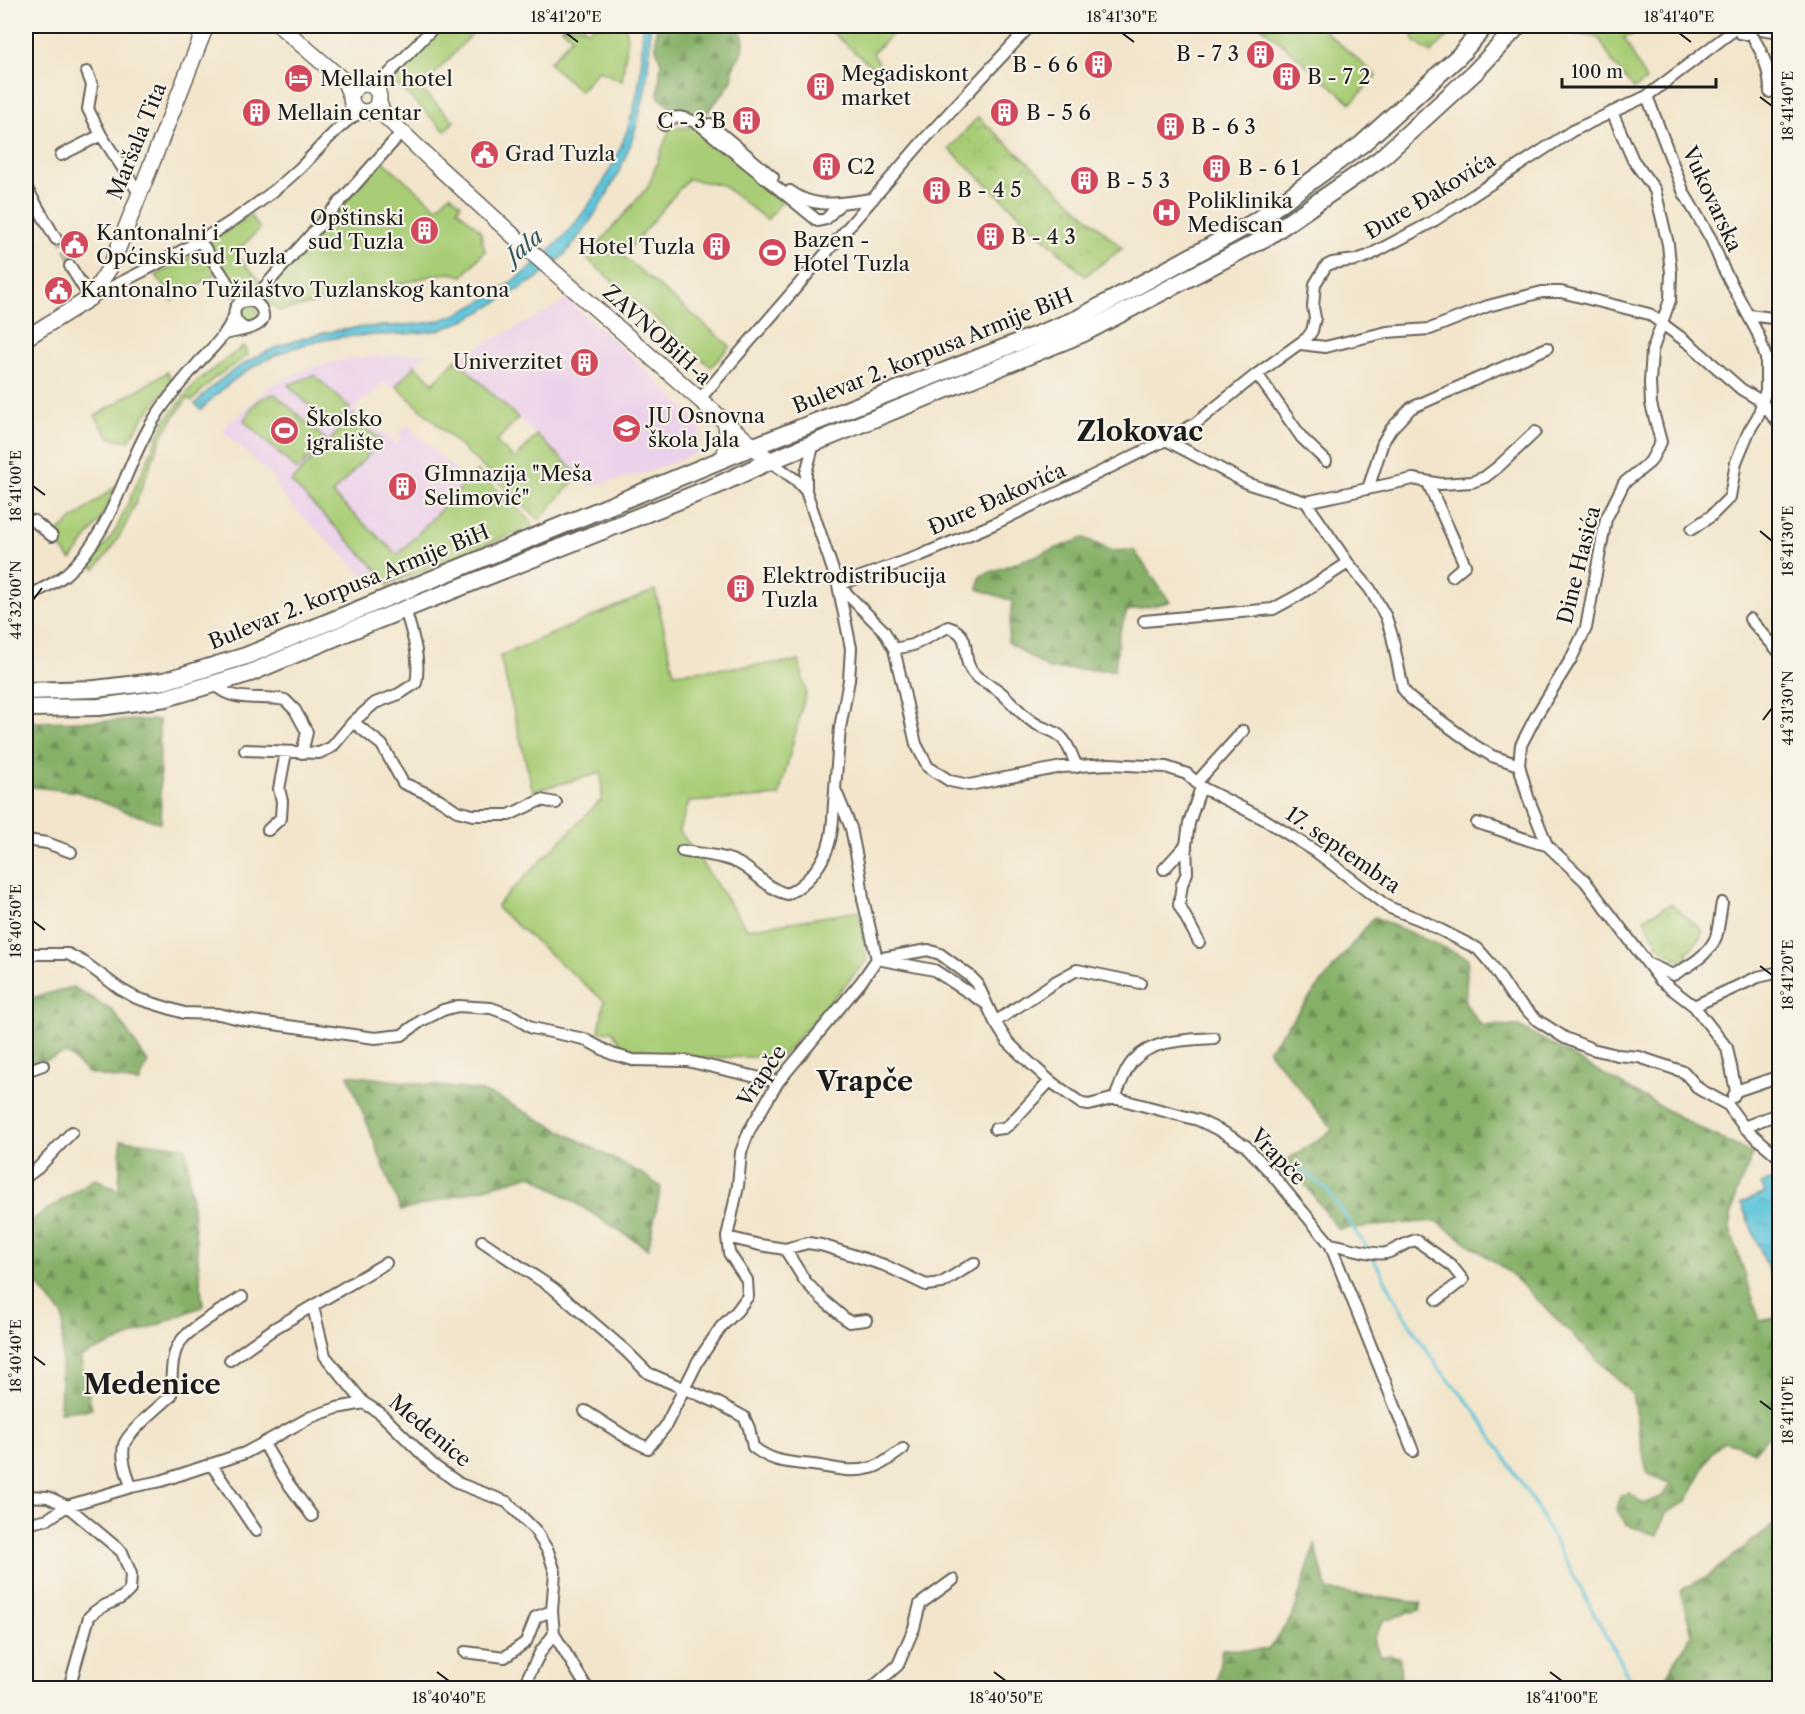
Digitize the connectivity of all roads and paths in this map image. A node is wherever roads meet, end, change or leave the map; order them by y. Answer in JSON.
{"nodes":[{"id":1,"x":206,"y":26,"type":"edge"},
{"id":2,"x":280,"y":26,"type":"edge"},
{"id":3,"x":435,"y":26,"type":"edge"},
{"id":4,"x":1030,"y":26,"type":"edge"},
{"id":5,"x":1485,"y":26,"type":"edge"},
{"id":6,"x":1518,"y":26,"type":"edge"},
{"id":7,"x":1747,"y":30,"type":"edge"},
{"id":8,"x":1779,"y":32,"type":"edge"},
{"id":9,"x":87,"y":72,"type":"dead end"},
{"id":10,"x":384,"y":79,"type":"junction"},
{"id":11,"x":365,"y":85,"type":"junction"},
{"id":12,"x":345,"y":88,"type":"junction"},
{"id":13,"x":1770,"y":92,"type":"dead end"},
{"id":14,"x":1647,"y":96,"type":"junction"},
{"id":15,"x":380,"y":103,"type":"junction"},
{"id":16,"x":365,"y":112,"type":"junction"},
{"id":17,"x":1612,"y":112,"type":"junction"},
{"id":18,"x":348,"y":119,"type":"junction"},
{"id":19,"x":710,"y":124,"type":"dead end"},
{"id":20,"x":664,"y":125,"type":"dead end"},
{"id":21,"x":402,"y":132,"type":"junction"},
{"id":22,"x":101,"y":135,"type":"junction"},
{"id":23,"x":61,"y":155,"type":"dead end"},
{"id":24,"x":26,"y":191,"type":"edge"},
{"id":25,"x":139,"y":193,"type":"junction"},
{"id":26,"x":873,"y":199,"type":"junction"},
{"id":27,"x":840,"y":204,"type":"junction"},
{"id":28,"x":56,"y":239,"type":"tunnel mouth"},
{"id":29,"x":201,"y":242,"type":"junction"},
{"id":30,"x":70,"y":266,"type":"tunnel mouth"},
{"id":31,"x":234,"y":292,"type":"junction"},
{"id":32,"x":90,"y":298,"type":"junction"},
{"id":33,"x":250,"y":301,"type":"junction"},
{"id":34,"x":234,"y":314,"type":"junction"},
{"id":35,"x":1749,"y":315,"type":"junction"},
{"id":36,"x":1779,"y":319,"type":"edge"},
{"id":37,"x":1663,"y":323,"type":"junction"},
{"id":38,"x":246,"y":329,"type":"junction"},
{"id":39,"x":225,"y":334,"type":"junction"},
{"id":40,"x":26,"y":338,"type":"edge"},
{"id":41,"x":1301,"y":344,"type":"junction"},
{"id":42,"x":1547,"y":348,"type":"dead end"},
{"id":43,"x":1257,"y":374,"type":"junction"},
{"id":44,"x":699,"y":400,"type":"junction"},
{"id":45,"x":1761,"y":401,"type":"junction"},
{"id":46,"x":726,"y":424,"type":"junction"},
{"id":47,"x":1779,"y":426,"type":"edge"},
{"id":48,"x":1535,"y":432,"type":"dead end"},
{"id":49,"x":1166,"y":440,"type":"junction"},
{"id":50,"x":814,"y":443,"type":"junction"},
{"id":51,"x":752,"y":447,"type":"junction"},
{"id":52,"x":723,"y":459,"type":"junction"},
{"id":53,"x":1326,"y":460,"type":"dead end"},
{"id":54,"x":770,"y":461,"type":"junction"},
{"id":55,"x":1428,"y":483,"type":"junction"},
{"id":56,"x":1368,"y":489,"type":"junction"},
{"id":57,"x":806,"y":491,"type":"junction"},
{"id":58,"x":1306,"y":502,"type":"junction"},
{"id":59,"x":26,"y":520,"type":"edge"},
{"id":60,"x":1692,"y":529,"type":"dead end"},
{"id":61,"x":52,"y":536,"type":"dead end"},
{"id":62,"x":1347,"y":563,"type":"junction"},
{"id":63,"x":1452,"y":576,"type":"dead end"},
{"id":64,"x":838,"y":585,"type":"junction"},
{"id":65,"x":26,"y":598,"type":"edge"},
{"id":66,"x":405,"y":609,"type":"junction"},
{"id":67,"x":1750,"y":619,"type":"dead end"},
{"id":68,"x":1144,"y":621,"type":"dead end"},
{"id":69,"x":894,"y":649,"type":"junction"},
{"id":70,"x":1779,"y":653,"type":"edge"},
{"id":71,"x":214,"y":684,"type":"junction"},
{"id":72,"x":26,"y":692,"type":"edge"},
{"id":73,"x":26,"y":708,"type":"edge"},
{"id":74,"x":353,"y":722,"type":"junction"},
{"id":75,"x":1243,"y":731,"type":"dead end"},
{"id":76,"x":245,"y":750,"type":"dead end"},
{"id":77,"x":286,"y":752,"type":"junction"},
{"id":78,"x":302,"y":753,"type":"junction"},
{"id":79,"x":1519,"y":765,"type":"junction"},
{"id":80,"x":1077,"y":767,"type":"junction"},
{"id":81,"x":1199,"y":784,"type":"junction"},
{"id":82,"x":835,"y":789,"type":"junction"},
{"id":83,"x":556,"y":803,"type":"dead end"},
{"id":84,"x":1477,"y":823,"type":"dead end"},
{"id":85,"x":268,"y":830,"type":"dead end"},
{"id":86,"x":26,"y":840,"type":"edge"},
{"id":87,"x":1186,"y":845,"type":"junction"},
{"id":88,"x":1547,"y":845,"type":"junction"},
{"id":89,"x":682,"y":851,"type":"dead end"},
{"id":90,"x":71,"y":852,"type":"dead end"},
{"id":91,"x":1164,"y":869,"type":"dead end"},
{"id":92,"x":1722,"y":903,"type":"dead end"},
{"id":93,"x":1199,"y":942,"type":"dead end"},
{"id":94,"x":26,"y":954,"type":"edge"},
{"id":95,"x":877,"y":959,"type":"junction"},
{"id":96,"x":1649,"y":964,"type":"junction"},
{"id":97,"x":1779,"y":972,"type":"edge"},
{"id":98,"x":1140,"y":983,"type":"dead end"},
{"id":99,"x":985,"y":1003,"type":"junction"},
{"id":100,"x":1694,"y":1006,"type":"junction"},
{"id":101,"x":995,"y":1022,"type":"junction"},
{"id":102,"x":1214,"y":1038,"type":"dead end"},
{"id":103,"x":43,"y":1065,"type":"dead end"},
{"id":104,"x":26,"y":1071,"type":"edge"},
{"id":105,"x":1779,"y":1076,"type":"edge"},
{"id":106,"x":1050,"y":1080,"type":"junction"},
{"id":107,"x":778,"y":1082,"type":"junction"},
{"id":108,"x":1736,"y":1091,"type":"junction"},
{"id":109,"x":1115,"y":1098,"type":"junction"},
{"id":110,"x":1728,"y":1105,"type":"junction"},
{"id":111,"x":1779,"y":1113,"type":"edge"},
{"id":112,"x":1744,"y":1127,"type":"junction"},
{"id":113,"x":995,"y":1129,"type":"dead end"},
{"id":114,"x":72,"y":1132,"type":"dead end"},
{"id":115,"x":1779,"y":1158,"type":"edge"},
{"id":116,"x":26,"y":1177,"type":"edge"},
{"id":117,"x":727,"y":1237,"type":"junction"},
{"id":118,"x":482,"y":1241,"type":"dead end"},
{"id":119,"x":1330,"y":1244,"type":"junction"},
{"id":120,"x":786,"y":1249,"type":"junction"},
{"id":121,"x":386,"y":1263,"type":"dead end"},
{"id":122,"x":974,"y":1263,"type":"dead end"},
{"id":123,"x":242,"y":1297,"type":"dead end"},
{"id":124,"x":1437,"y":1300,"type":"dead end"},
{"id":125,"x":312,"y":1307,"type":"junction"},
{"id":126,"x":866,"y":1320,"type":"dead end"},
{"id":127,"x":230,"y":1360,"type":"dead end"},
{"id":128,"x":683,"y":1388,"type":"junction"},
{"id":129,"x":364,"y":1403,"type":"junction"},
{"id":130,"x":585,"y":1411,"type":"dead end"},
{"id":131,"x":264,"y":1444,"type":"junction"},
{"id":132,"x":903,"y":1449,"type":"dead end"},
{"id":133,"x":1413,"y":1451,"type":"dead end"},
{"id":134,"x":211,"y":1464,"type":"junction"},
{"id":135,"x":131,"y":1487,"type":"junction"},
{"id":136,"x":26,"y":1496,"type":"edge"},
{"id":137,"x":67,"y":1506,"type":"junction"},
{"id":138,"x":312,"y":1516,"type":"dead end"},
{"id":139,"x":26,"y":1524,"type":"edge"},
{"id":140,"x":256,"y":1531,"type":"dead end"},
{"id":141,"x":953,"y":1580,"type":"dead end"},
{"id":142,"x":552,"y":1611,"type":"junction"},
{"id":143,"x":554,"y":1634,"type":"junction"},
{"id":144,"x":465,"y":1652,"type":"dead end"},
{"id":145,"x":526,"y":1682,"type":"dead end"},
{"id":146,"x":69,"y":1689,"type":"edge"},
{"id":147,"x":587,"y":1689,"type":"edge"},
{"id":148,"x":872,"y":1689,"type":"edge"}],
"edges":[{"from":1,"to":25,"type":"street","name":"Maršala Tita"},
{"from":2,"to":12,"type":"street"},
{"from":3,"to":10,"type":"street"},
{"from":4,"to":26,"type":"street"},
{"from":5,"to":51,"type":"main road","name":"Bulevar 2. korpusa Armije BiH"},
{"from":6,"to":50,"type":"main road","name":"Bulevar 2. korpusa Armije BiH"},
{"from":7,"to":8,"type":"street"},
{"from":7,"to":13,"type":"street"},
{"from":7,"to":14,"type":"street","name":"Đure Đakovića"},
{"from":9,"to":22,"type":"street"},
{"from":10,"to":11,"type":"street"},
{"from":10,"to":15,"type":"street"},
{"from":11,"to":12,"type":"street"},
{"from":11,"to":15,"type":"street"},
{"from":12,"to":16,"type":"street"},
{"from":12,"to":18,"type":"street"},
{"from":14,"to":17,"type":"street","name":"Đure Đakovića"},
{"from":14,"to":35,"type":"street","name":"Vukovarska"},
{"from":15,"to":16,"type":"street"},
{"from":15,"to":21,"type":"street"},
{"from":16,"to":18,"type":"street"},
{"from":17,"to":37,"type":"street"},
{"from":17,"to":41,"type":"street","name":"Đure Đakovića"},
{"from":18,"to":29,"type":"street"},
{"from":19,"to":27,"type":"street"},
{"from":20,"to":27,"type":"street"},
{"from":21,"to":33,"type":"street"},
{"from":21,"to":44,"type":"street","name":"ZAVNOBiH-a"},
{"from":22,"to":23,"type":"street"},
{"from":22,"to":25,"type":"street"},
{"from":24,"to":28,"type":"street"},
{"from":25,"to":32,"type":"street","name":"Maršala Tita"},
{"from":26,"to":27,"type":"street"},
{"from":26,"to":44,"type":"street"},
{"from":29,"to":31,"type":"street"},
{"from":29,"to":32,"type":"street"},
{"from":30,"to":32,"type":"street"},
{"from":31,"to":33,"type":"street"},
{"from":31,"to":34,"type":"street"},
{"from":32,"to":40,"type":"street","name":"Maršala Tita"},
{"from":33,"to":34,"type":"street"},
{"from":33,"to":38,"type":"street"},
{"from":34,"to":38,"type":"street"},
{"from":34,"to":39,"type":"street"},
{"from":35,"to":36,"type":"street"},
{"from":35,"to":45,"type":"street","name":"Vukovarska"},
{"from":37,"to":41,"type":"street"},
{"from":37,"to":45,"type":"street"},
{"from":37,"to":79,"type":"street","name":"Dine Hasića"},
{"from":38,"to":39,"type":"street"},
{"from":39,"to":65,"type":"street"},
{"from":41,"to":43,"type":"street","name":"Đure Đakovića"},
{"from":42,"to":56,"type":"street"},
{"from":43,"to":49,"type":"street","name":"Đure Đakovića"},
{"from":43,"to":53,"type":"street"},
{"from":44,"to":46,"type":"street","name":"ZAVNOBiH-a"},
{"from":45,"to":47,"type":"street"},
{"from":45,"to":60,"type":"street","name":"Vukovarska"},
{"from":46,"to":51,"type":"street"},
{"from":46,"to":52,"type":"street"},
{"from":48,"to":55,"type":"street"},
{"from":49,"to":58,"type":"street"},
{"from":49,"to":64,"type":"street","name":"Đure Đakovića"},
{"from":50,"to":54,"type":"main road","name":"Bulevar 2. korpusa Armije BiH"},
{"from":50,"to":57,"type":"street"},
{"from":51,"to":52,"type":"main road","name":"Bulevar 2. korpusa Armije BiH"},
{"from":51,"to":54,"type":"street"},
{"from":52,"to":72,"type":"main road","name":"Bulevar 2. korpusa Armije BiH"},
{"from":54,"to":57,"type":"street","name":"17. septembra"},
{"from":54,"to":66,"type":"main road","name":"Bulevar 2. korpusa Armije BiH"},
{"from":55,"to":56,"type":"street"},
{"from":55,"to":63,"type":"street"},
{"from":56,"to":58,"type":"street"},
{"from":57,"to":64,"type":"street","name":"17. septembra"},
{"from":58,"to":62,"type":"street"},
{"from":59,"to":61,"type":"street"},
{"from":62,"to":68,"type":"street"},
{"from":62,"to":79,"type":"street"},
{"from":64,"to":69,"type":"street","name":"17. septembra"},
{"from":64,"to":82,"type":"street"},
{"from":66,"to":71,"type":"main road","name":"Bulevar 2. korpusa Armije BiH"},
{"from":66,"to":74,"type":"street","name":"Bulevar 2. korpusa Armije BiH"},
{"from":67,"to":70,"type":"street"},
{"from":69,"to":80,"type":"street"},
{"from":69,"to":80,"type":"street","name":"17. septembra"},
{"from":71,"to":73,"type":"main road","name":"Bulevar 2. korpusa Armije BiH"},
{"from":71,"to":78,"type":"street","name":"Bulevar 2. korpusa Armije BiH"},
{"from":74,"to":78,"type":"street","name":"Bulevar 2. korpusa Armije BiH"},
{"from":74,"to":83,"type":"street"},
{"from":75,"to":81,"type":"street"},
{"from":76,"to":77,"type":"street","name":"Bulevar 2. korpusa Armije BiH"},
{"from":77,"to":78,"type":"street","name":"Bulevar 2. korpusa Armije BiH"},
{"from":77,"to":85,"type":"street"},
{"from":79,"to":88,"type":"street"},
{"from":80,"to":81,"type":"street","name":"17. septembra"},
{"from":81,"to":87,"type":"street"},
{"from":81,"to":110,"type":"street","name":"17. septembra"},
{"from":82,"to":89,"type":"street"},
{"from":82,"to":95,"type":"street"},
{"from":84,"to":88,"type":"street"},
{"from":86,"to":90,"type":"street"},
{"from":87,"to":91,"type":"street"},
{"from":87,"to":93,"type":"street"},
{"from":88,"to":96,"type":"street"},
{"from":92,"to":96,"type":"street"},
{"from":94,"to":107,"type":"street"},
{"from":95,"to":99,"type":"street","name":"Vrapče"},
{"from":95,"to":99,"type":"street","name":"Vrapče"},
{"from":95,"to":107,"type":"street","name":"Vrapče"},
{"from":96,"to":100,"type":"street"},
{"from":97,"to":100,"type":"street"},
{"from":98,"to":101,"type":"street"},
{"from":99,"to":101,"type":"street","name":"Vrapče"},
{"from":100,"to":108,"type":"street"},
{"from":101,"to":106,"type":"street","name":"Vrapče"},
{"from":102,"to":109,"type":"street"},
{"from":103,"to":104,"type":"street"},
{"from":105,"to":108,"type":"street"},
{"from":106,"to":109,"type":"street","name":"Vrapče"},
{"from":106,"to":113,"type":"street"},
{"from":107,"to":117,"type":"street","name":"Vrapče"},
{"from":108,"to":110,"type":"street"},
{"from":109,"to":119,"type":"street","name":"Vrapče"},
{"from":110,"to":112,"type":"street","name":"17. septembra"},
{"from":111,"to":112,"type":"street"},
{"from":112,"to":115,"type":"street","name":"17. septembra"},
{"from":114,"to":116,"type":"street"},
{"from":117,"to":120,"type":"street"},
{"from":117,"to":128,"type":"street"},
{"from":118,"to":128,"type":"street"},
{"from":119,"to":124,"type":"street"},
{"from":119,"to":133,"type":"street","name":"Vrapče"},
{"from":120,"to":122,"type":"street"},
{"from":120,"to":126,"type":"street"},
{"from":121,"to":125,"type":"street"},
{"from":123,"to":135,"type":"street"},
{"from":125,"to":127,"type":"street"},
{"from":125,"to":129,"type":"street","name":"Medenice"},
{"from":128,"to":130,"type":"street"},
{"from":128,"to":132,"type":"street"},
{"from":129,"to":131,"type":"street","name":"Medenice"},
{"from":129,"to":142,"type":"street","name":"Medenice"},
{"from":131,"to":134,"type":"street","name":"Medenice"},
{"from":131,"to":138,"type":"street"},
{"from":134,"to":135,"type":"street","name":"Medenice"},
{"from":134,"to":140,"type":"street"},
{"from":135,"to":137,"type":"street","name":"Medenice"},
{"from":136,"to":137,"type":"street"},
{"from":137,"to":139,"type":"street","name":"Medenice"},
{"from":137,"to":146,"type":"street"},
{"from":141,"to":148,"type":"street"},
{"from":142,"to":143,"type":"street","name":"Medenice"},
{"from":142,"to":144,"type":"street"},
{"from":143,"to":145,"type":"street"},
{"from":143,"to":147,"type":"street","name":"Medenice"}]}
